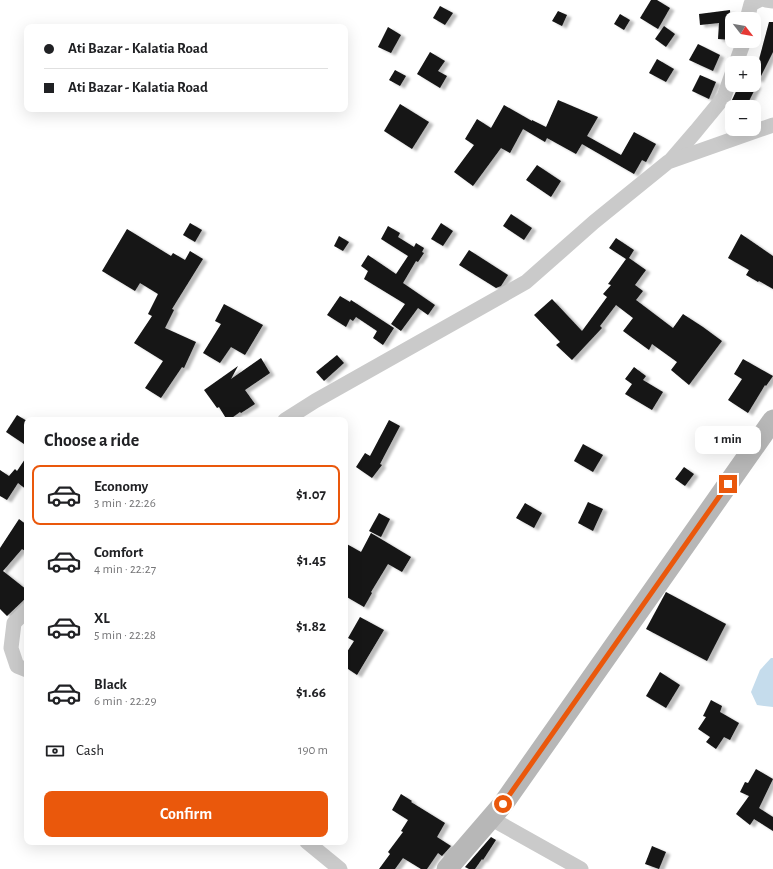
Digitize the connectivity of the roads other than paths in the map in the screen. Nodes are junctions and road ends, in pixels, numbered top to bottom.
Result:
1 (759, 0) edge
2 (766, 0) edge
3 (773, 1) edge
4 (748, 12) edge
5 (726, 92) edge
6 (773, 124) edge
7 (668, 162) junction
8 (290, 417) edge
9 (773, 420) edge
10 (24, 613) edge
11 (24, 669) edge
12 (490, 818) junction
13 (310, 845) edge
14 (340, 869) edge
15 (447, 869) edge
16 (580, 869) edge

1 - 4 street
2 - 3 street
5 - 7 street
6 - 7 street
7 - 8 street
9 - 12 main road
10 - 11 street
12 - 15 main road
12 - 16 street
13 - 14 street

